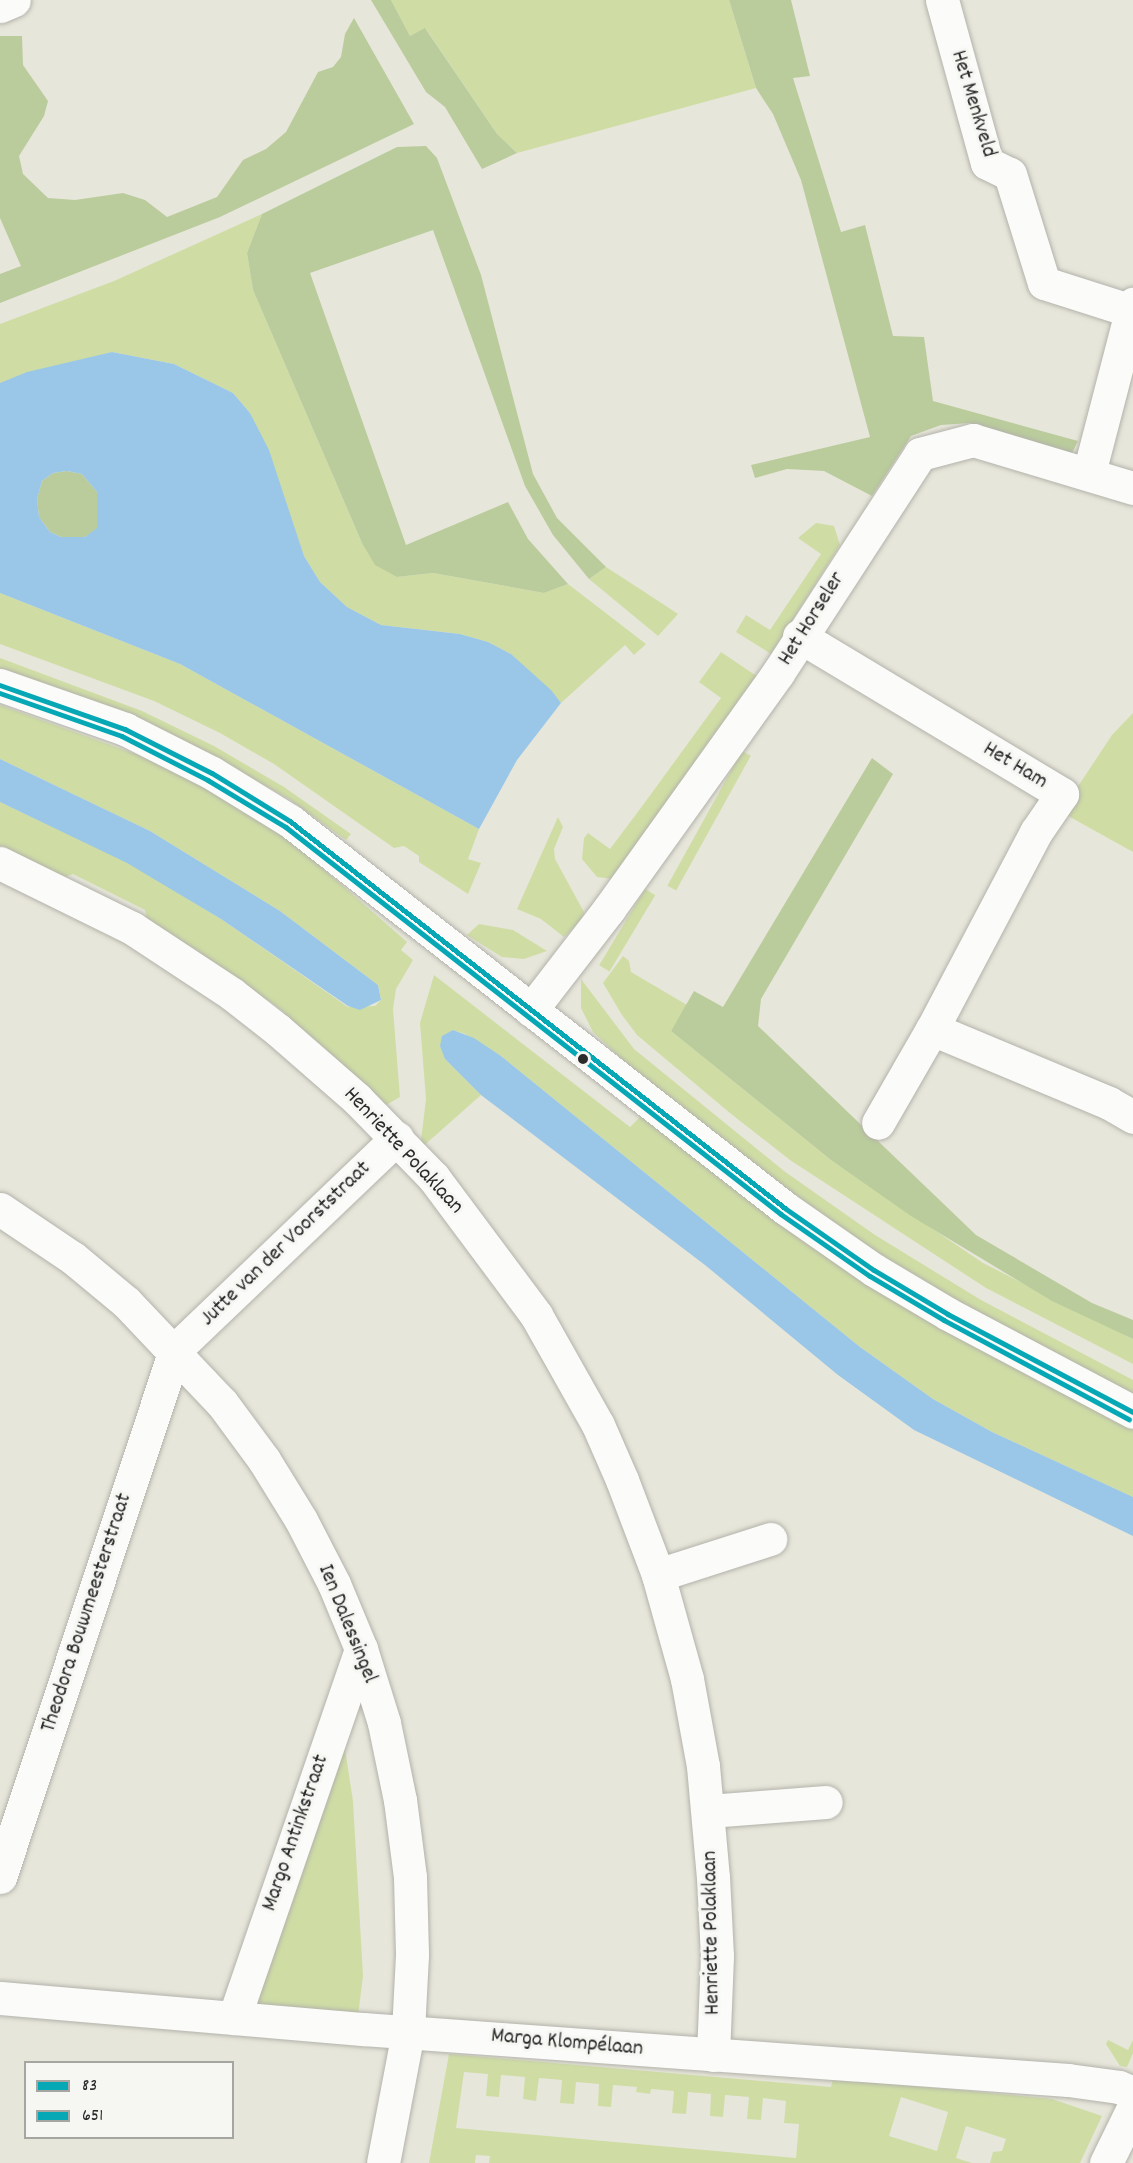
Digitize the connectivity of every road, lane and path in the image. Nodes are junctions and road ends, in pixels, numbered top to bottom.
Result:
1 (14, 0) edge
2 (942, 0) edge
3 (0, 6) edge
4 (1131, 307) edge
5 (1089, 473) junction
6 (1133, 488) edge
7 (800, 636) junction
8 (0, 685) edge
9 (0, 864) edge
10 (531, 1010) junction
11 (932, 1029) junction
12 (1133, 1117) edge
13 (878, 1123) dead end
14 (397, 1138) junction
15 (0, 1209) edge
16 (175, 1350) junction
17 (1133, 1412) edge
18 (770, 1539) dead end
19 (658, 1575) junction
20 (361, 1649) junction
21 (825, 1802) dead end
22 (709, 1811) junction
23 (0, 1877) edge
24 (0, 1998) edge
25 (234, 2018) junction
26 (408, 2032) junction
27 (713, 2055) junction
28 (1132, 2111) edge
29 (383, 2163) edge
30 (1106, 2163) edge

1 - 3 street
2 - 4 street, Het Menkveld
4 - 5 street
5 - 6 street, Het Horseler
5 - 7 street, Het Horseler
7 - 10 street, Het Horseler
7 - 11 street, Het Ham
8 - 10 street
9 - 14 street, Henriette Polaklaan
10 - 17 street
11 - 12 street
11 - 13 street, Het Ham
14 - 16 street, Jutte van der Voorststraat
14 - 19 street, Henriette Polaklaan
15 - 16 street, Ien Dalessingel
16 - 20 street, Ien Dalessingel
16 - 23 street, Theodora Bouwmeesterstraat
18 - 19 street
19 - 22 street, Henriette Polaklaan
20 - 25 street, Margo Antinkstraat
20 - 26 street, Ien Dalessingel
21 - 22 street
22 - 27 street, Henriette Polaklaan
24 - 25 street, Marga Klompélaan
25 - 26 street, Marga Klompélaan
26 - 27 street, Marga Klompélaan
26 - 29 street, Ien Dalessingel
27 - 28 street, Marga Klompélaan
28 - 30 street

